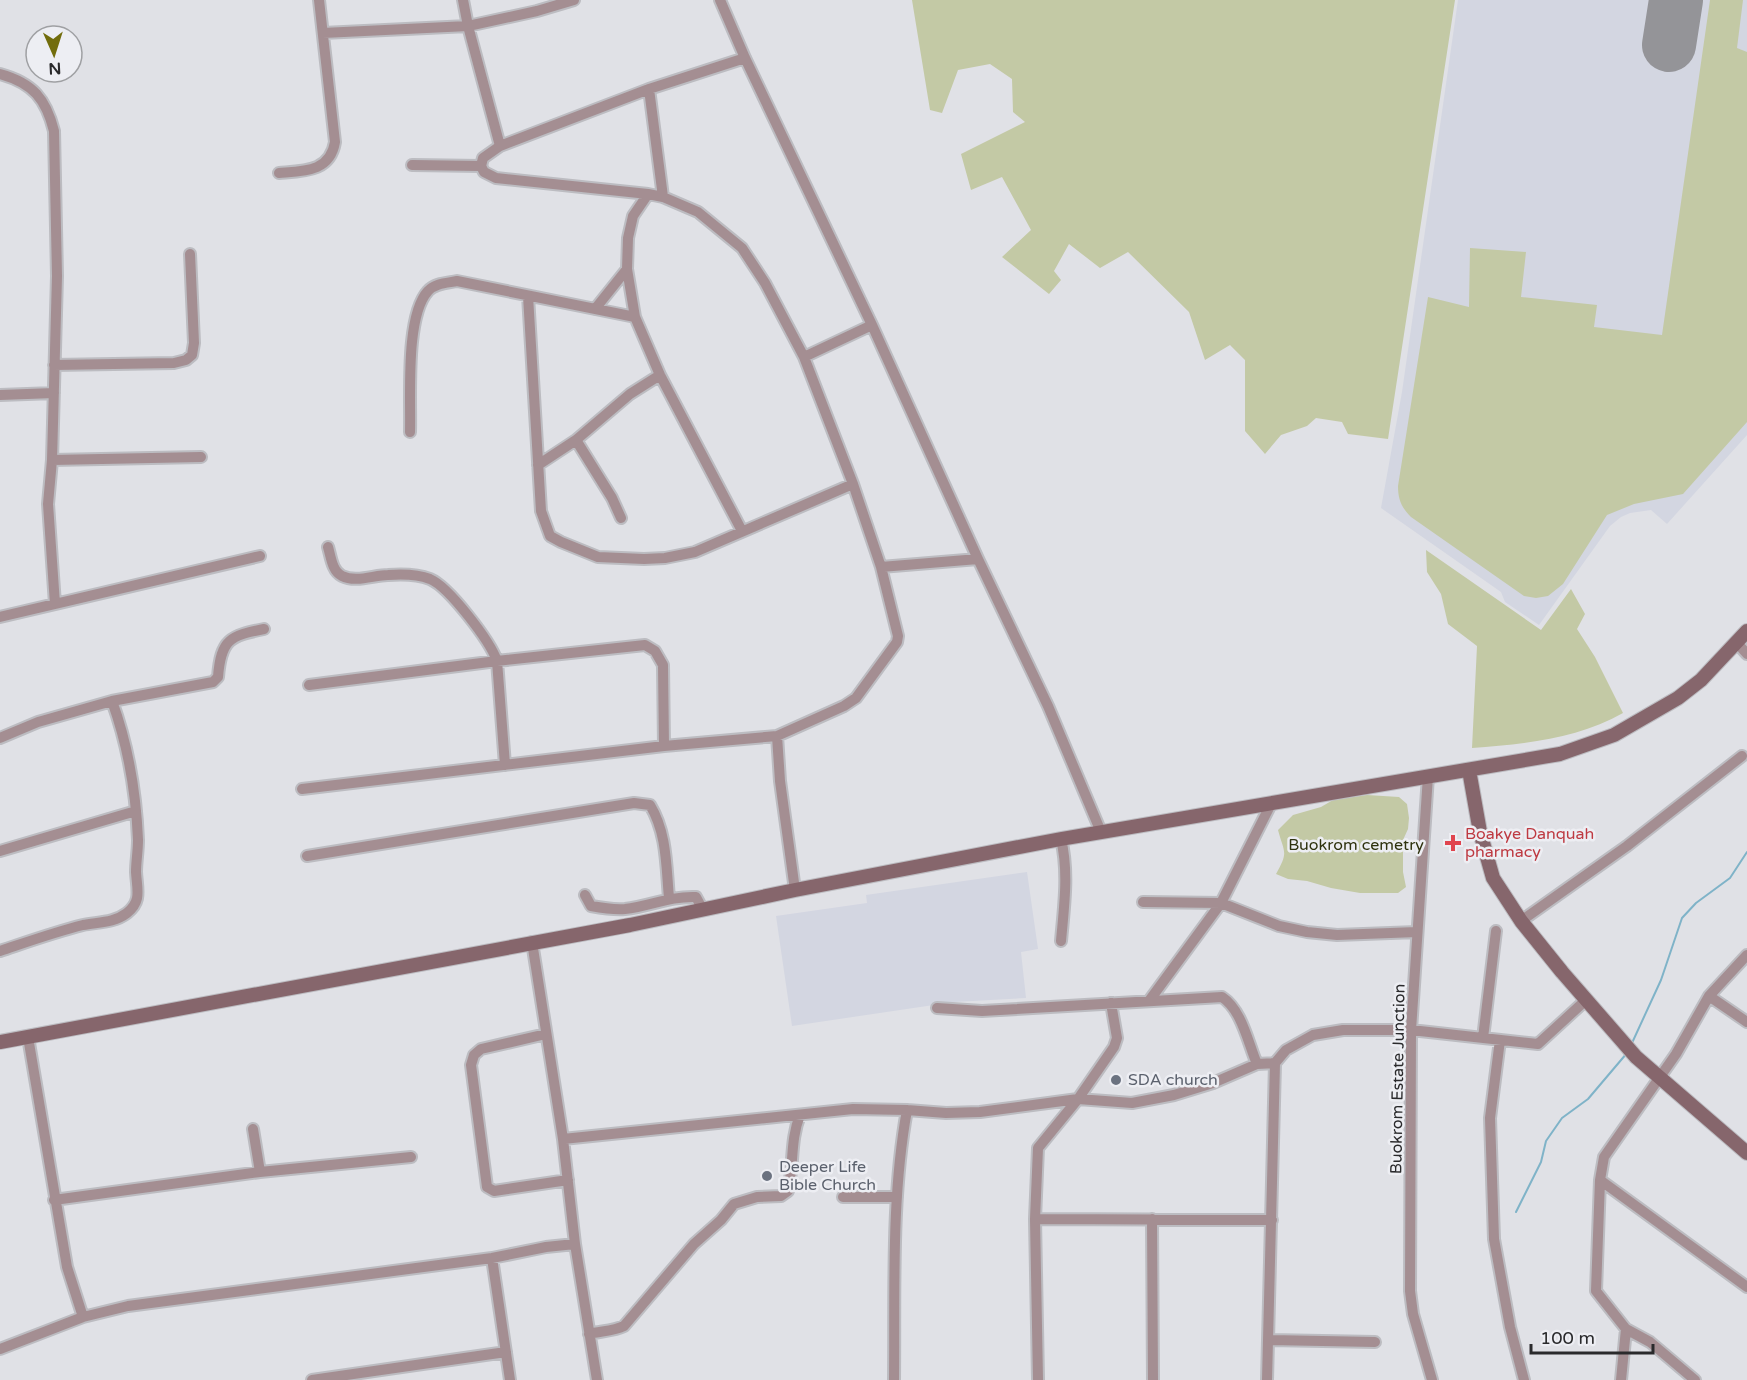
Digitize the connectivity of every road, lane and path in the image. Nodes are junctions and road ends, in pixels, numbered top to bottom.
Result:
1 (319, 0) edge
2 (463, 0) edge
3 (574, 0) edge
4 (720, 0) edge
5 (468, 26) junction
6 (323, 33) junction
7 (746, 58) junction
8 (0, 74) edge
9 (649, 89) junction
10 (500, 146) junction
11 (412, 165) dead end
12 (480, 166) junction
13 (279, 173) dead end
14 (648, 194) junction
15 (663, 197) junction
16 (190, 254) dead end
17 (627, 269) junction
18 (528, 296) junction
19 (595, 309) junction
20 (635, 317) junction
21 (872, 325) junction
22 (804, 357) junction
23 (54, 365) junction
24 (660, 375) junction
25 (54, 393) junction
26 (0, 394) edge
27 (410, 432) dead end
28 (576, 440) junction
29 (201, 457) dead end
30 (52, 460) junction
31 (538, 465) junction
32 (853, 484) junction
33 (621, 518) dead end
34 (742, 531) junction
35 (328, 547) dead end
36 (260, 556) dead end
37 (978, 559) junction
38 (882, 567) junction
39 (55, 604) junction
40 (0, 617) edge
41 (264, 629) dead end
42 (1747, 631) edge
43 (1737, 643) junction
44 (1747, 654) edge
45 (497, 661) junction
46 (309, 685) dead end
47 (112, 701) junction
48 (777, 736) junction
49 (0, 738) edge
50 (664, 746) junction
51 (1742, 756) dead end
52 (505, 765) junction
53 (1469, 770) junction
54 (1428, 776) junction
55 (302, 789) dead end
56 (1271, 804) junction
57 (136, 811) junction
58 (1101, 832) junction
59 (1061, 839) junction
60 (0, 851) edge
61 (307, 856) dead end
62 (795, 890) junction
63 (585, 895) dead end
64 (669, 898) junction
65 (1143, 902) dead end
66 (1221, 903) junction
67 (625, 909) junction
68 (703, 910) junction
69 (1521, 921) junction
70 (630, 926) junction
71 (1496, 931) dead end
72 (1417, 932) junction
73 (1061, 941) dead end
74 (532, 942) junction
75 (0, 951) edge
76 (1747, 955) edge
77 (1709, 996) junction
78 (1586, 1000) junction
79 (1149, 1001) junction
80 (1111, 1003) junction
81 (937, 1008) dead end
82 (1747, 1022) edge
83 (1411, 1030) junction
84 (546, 1034) junction
85 (28, 1037) junction
86 (1483, 1038) junction
87 (1500, 1040) junction
88 (0, 1042) edge
89 (1275, 1063) junction
90 (1257, 1064) junction
91 (1660, 1078) junction
92 (1078, 1099) junction
93 (908, 1110) junction
94 (800, 1115) junction
95 (253, 1129) dead end
96 (563, 1139) junction
97 (1747, 1153) edge
98 (411, 1157) dead end
99 (260, 1172) junction
100 (568, 1180) junction
101 (1600, 1180) junction
102 (843, 1197) dead end
103 (897, 1197) junction
104 (54, 1200) junction
105 (1035, 1219) junction
106 (1152, 1219) junction
107 (1272, 1220) junction
108 (575, 1244) junction
109 (492, 1258) junction
110 (1747, 1287) edge
111 (83, 1317) junction
112 (1626, 1329) junction
113 (589, 1334) junction
114 (1268, 1340) junction
115 (1375, 1342) dead end
116 (0, 1349) edge
117 (506, 1352) junction
118 (350, 1377) edge
119 (312, 1380) edge
120 (510, 1380) edge
121 (597, 1380) edge
122 (894, 1380) edge
123 (1038, 1380) edge
124 (1153, 1380) edge
125 (1267, 1380) edge
126 (1432, 1380) edge
127 (1524, 1380) edge
128 (1621, 1380) edge
129 (1695, 1380) edge

1 - 6 street
2 - 5 street
3 - 5 street
4 - 7 street
5 - 6 street
5 - 10 street
6 - 13 street
7 - 9 street
7 - 21 street
8 - 23 street
9 - 10 street
9 - 15 street
10 - 12 street
11 - 12 street
12 - 14 street
14 - 15 street
14 - 17 street
15 - 22 street
16 - 23 street
17 - 19 street
17 - 20 street
18 - 19 street
18 - 27 street
18 - 31 street
19 - 20 street
20 - 24 street
21 - 22 street
21 - 37 street
22 - 32 street
23 - 25 street
24 - 28 street
24 - 34 street
25 - 26 street
25 - 30 street
28 - 31 street
28 - 33 street
29 - 30 street
30 - 39 street
31 - 34 street
32 - 34 street
32 - 38 street
35 - 45 street
36 - 39 street
37 - 38 street
37 - 58 street
38 - 48 street
39 - 40 street
41 - 47 street
42 - 43 street
43 - 44 street
43 - 53 street
45 - 46 street
45 - 50 street
45 - 52 street
47 - 49 street
47 - 57 street
48 - 50 street
48 - 62 street
50 - 52 street
51 - 69 street
52 - 55 street
53 - 54 street
53 - 69 street
54 - 56 street
54 - 72 street, Buokrom Estate Junction
56 - 58 street
56 - 66 street
57 - 60 street
57 - 75 street
58 - 59 street
59 - 62 street
59 - 73 street
61 - 64 street
62 - 68 street
63 - 67 street
64 - 67 street
64 - 68 street
65 - 66 street
66 - 72 street
66 - 79 street
67 - 70 street
68 - 70 street
69 - 78 street
70 - 74 street
71 - 86 street
72 - 83 street, Buokrom Estate Junction
74 - 84 street
74 - 85 street
76 - 77 street
77 - 82 street
77 - 91 street
78 - 87 street
78 - 91 street
79 - 80 street
79 - 90 street
80 - 81 street
80 - 92 street
83 - 86 street
83 - 89 street
83 - 126 street, Buokrom Estate Junction
84 - 96 street
84 - 100 street
85 - 88 street
85 - 104 street
86 - 87 street
87 - 127 street
89 - 90 street
89 - 107 street
90 - 92 street
91 - 97 street
91 - 101 street
92 - 93 street
92 - 105 street
93 - 94 street
93 - 103 street
94 - 96 street
94 - 113 street
95 - 99 street
96 - 100 street
98 - 99 street
99 - 104 street
100 - 108 street
101 - 110 street
101 - 112 street
102 - 103 street
103 - 122 street
104 - 111 street
105 - 106 street
105 - 123 street
106 - 107 street
106 - 124 street
107 - 114 street
108 - 109 street
108 - 113 street
109 - 111 street
109 - 117 street
111 - 116 street
112 - 128 street
112 - 129 street
113 - 121 street
114 - 115 street
114 - 125 street
117 - 118 street
117 - 120 street
118 - 119 street

